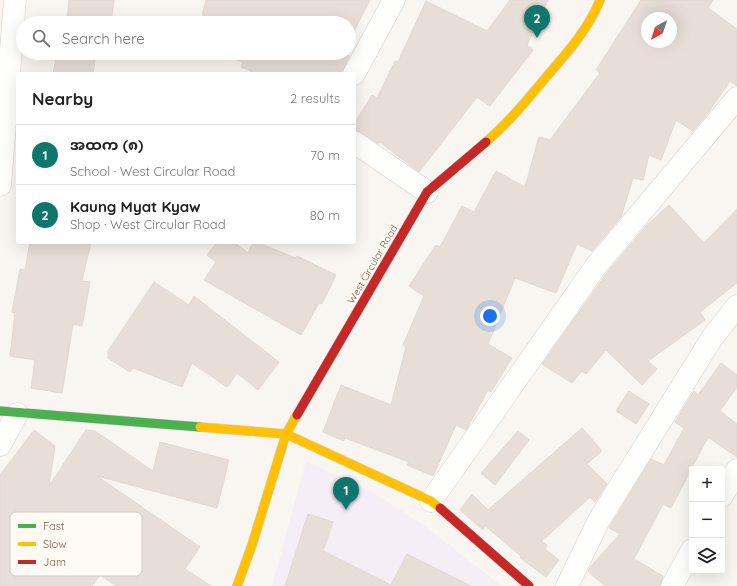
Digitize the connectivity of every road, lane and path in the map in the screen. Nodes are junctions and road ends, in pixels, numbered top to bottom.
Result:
1 (15, 0) edge
2 (394, 0) edge
3 (600, 0) edge
4 (355, 72) edge
5 (737, 98) edge
6 (356, 143) edge
7 (0, 185) edge
8 (427, 192) junction
9 (737, 306) edge
10 (8, 412) edge
11 (286, 434) junction
12 (0, 445) edge
13 (737, 470) edge
14 (725, 491) edge
15 (431, 501) junction
16 (689, 555) edge
17 (237, 586) edge
18 (529, 586) edge
19 (567, 586) edge
20 (672, 586) edge

1 - 7 street
2 - 4 street
3 - 8 street, West Circular Road
5 - 15 street
6 - 8 street
8 - 11 street, West Circular Road
9 - 19 street
10 - 11 street
10 - 12 street
11 - 15 street
11 - 17 street, West Circular Road
13 - 14 street
15 - 18 street
16 - 20 street

